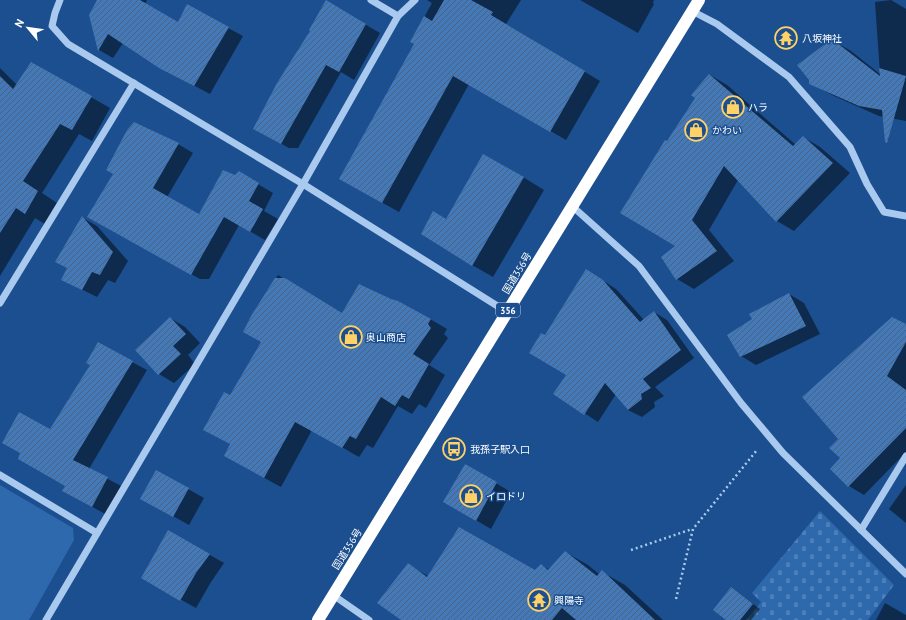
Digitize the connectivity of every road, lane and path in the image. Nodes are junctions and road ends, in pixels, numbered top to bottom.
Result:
1 (60, 0) edge
2 (370, 0) edge
3 (415, 0) edge
4 (699, 0) edge
5 (692, 11) junction
6 (398, 16) junction
7 (134, 83) junction
8 (303, 184) junction
9 (572, 206) junction
10 (906, 216) edge
11 (0, 303) edge
12 (507, 312) junction
13 (768, 436) junction
14 (906, 456) edge
15 (0, 475) edge
16 (693, 529) junction
17 (861, 530) junction
18 (97, 533) junction
19 (631, 550) dead end
20 (906, 574) edge
21 (333, 595) junction
22 (676, 599) dead end
23 (46, 620) edge
24 (318, 620) edge
25 (369, 620) edge

1 - 7 street
2 - 6 street
3 - 6 street
4 - 5 highway, 国道356号 / 356
5 - 9 highway, 国道356号 / 356
5 - 10 street
6 - 8 street
7 - 8 street
7 - 11 street
8 - 12 street
8 - 18 street
9 - 12 highway, 国道356号 / 356
9 - 13 street
12 - 21 highway, 国道356号 / 356
13 - 16 path
13 - 17 street
14 - 17 street
15 - 18 street
16 - 19 path
16 - 22 path
17 - 20 street
18 - 23 street
21 - 24 highway, 国道356号 / 356
21 - 25 street

